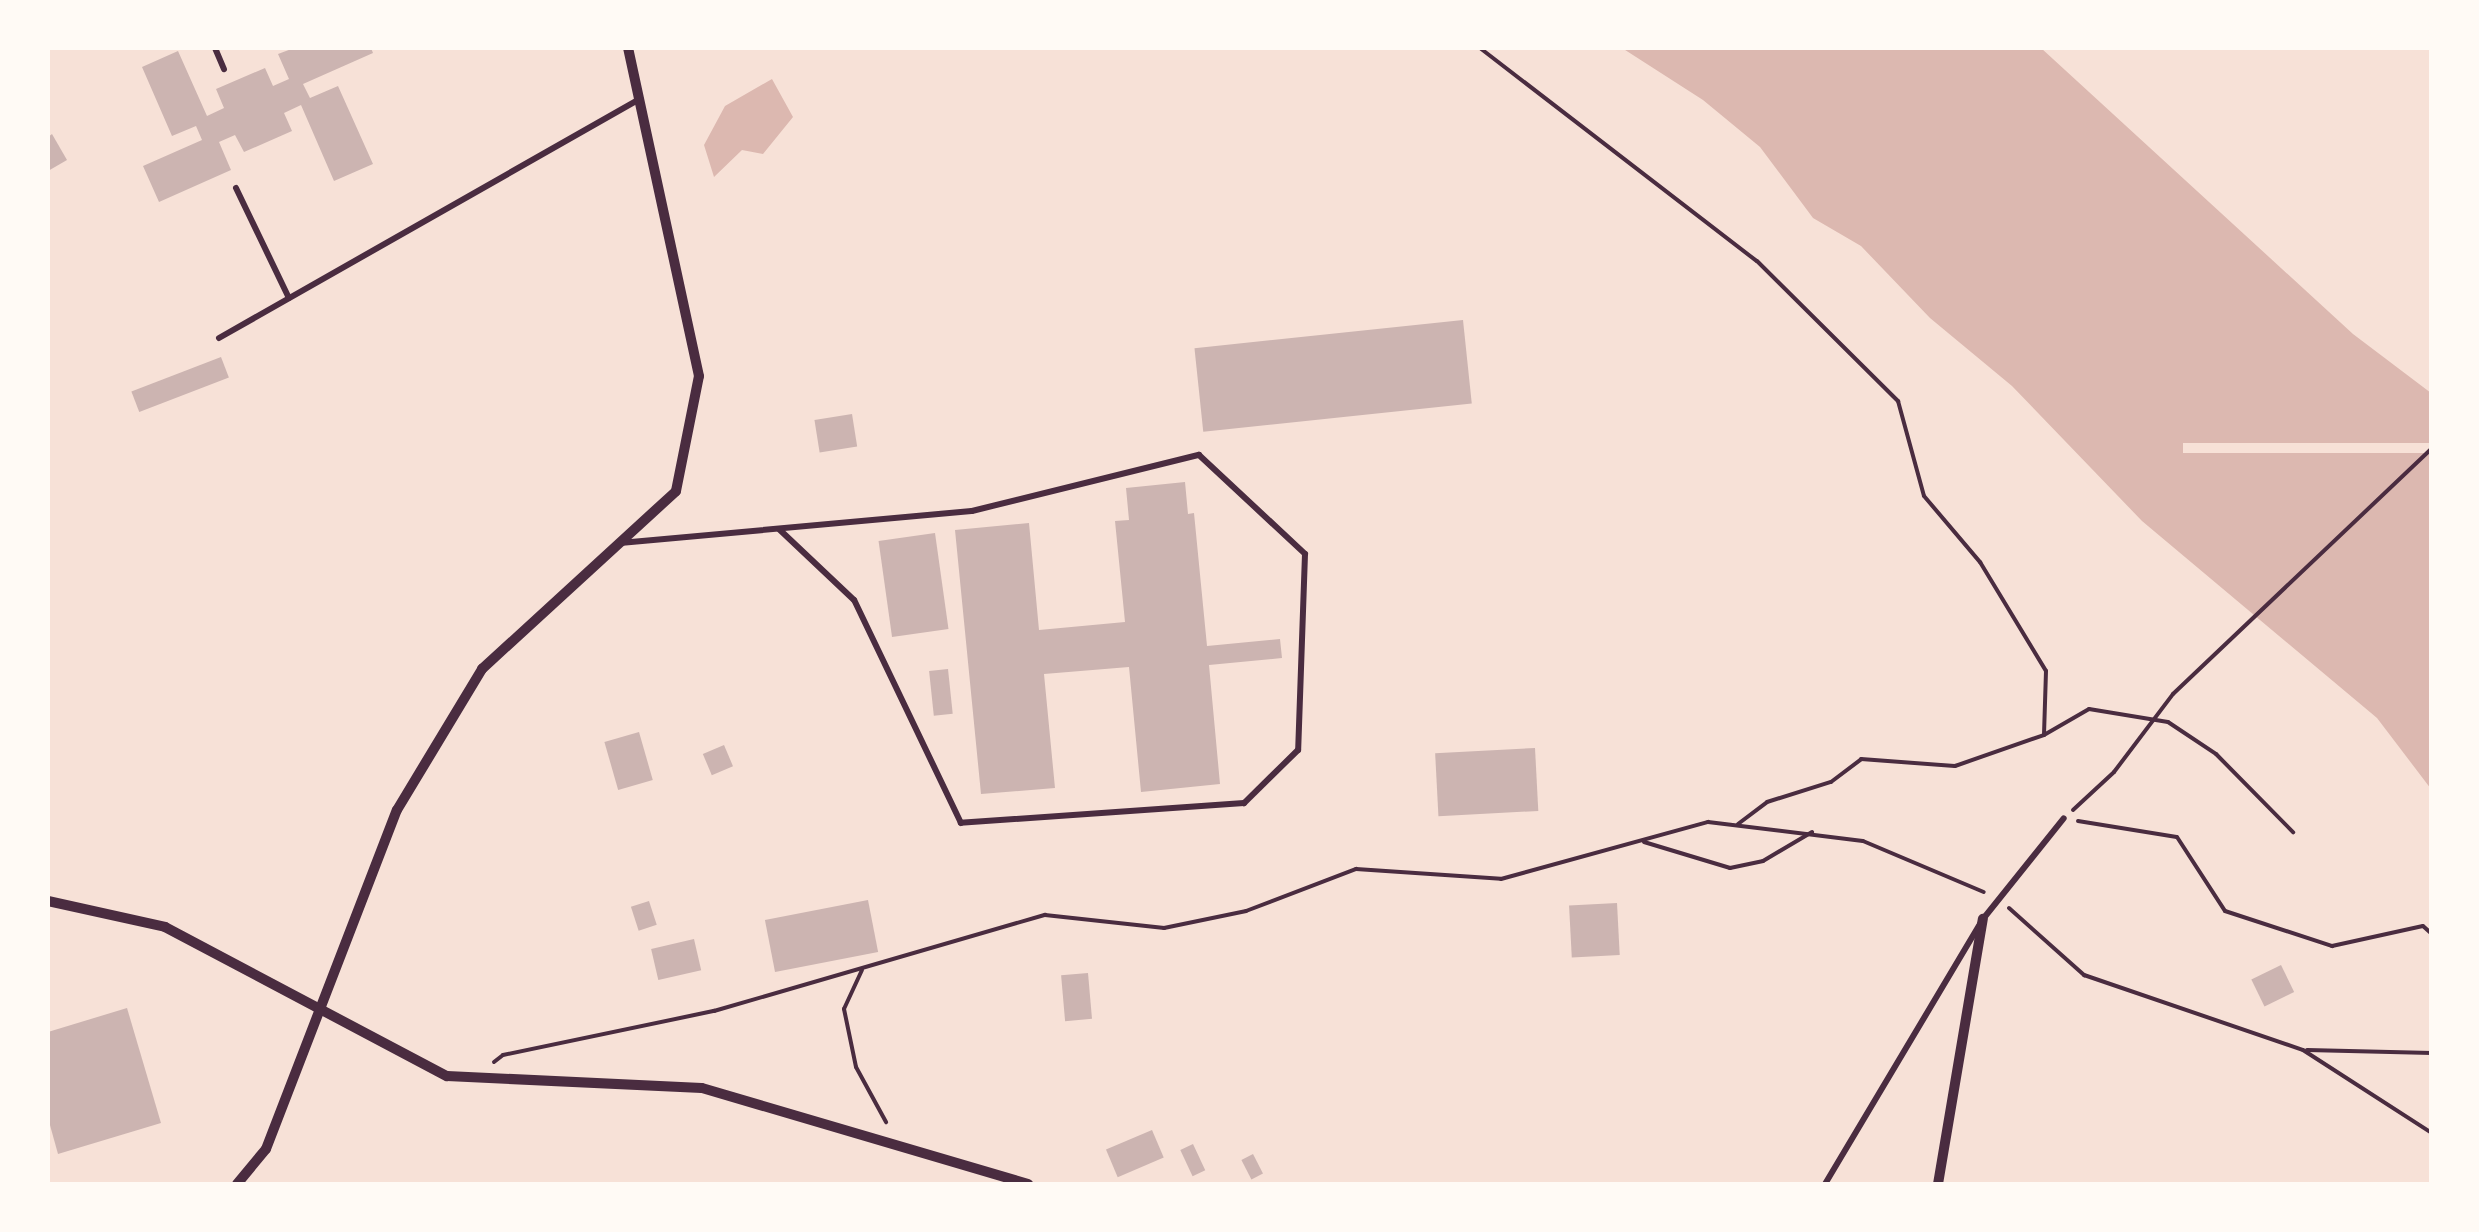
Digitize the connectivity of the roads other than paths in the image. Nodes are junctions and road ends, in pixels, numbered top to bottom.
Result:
1 (215, 48) edge
2 (628, 48) edge
3 (224, 69) dead end
4 (640, 99) junction
5 (236, 188) dead end
6 (289, 298) junction
7 (218, 338) dead end
8 (780, 529) junction
9 (618, 544) junction
10 (2064, 818) road end
11 (48, 901) edge
12 (1982, 919) junction
13 (318, 1013) junction
14 (237, 1184) edge
15 (1028, 1184) edge
16 (1824, 1184) edge
17 (1938, 1184) edge

1 - 3 lane
2 - 4 street
4 - 6 lane
4 - 9 street
5 - 6 lane
6 - 7 lane
8 - 8 lane
8 - 9 lane
9 - 13 street
10 - 12 lane
11 - 13 street
12 - 16 lane
12 - 17 street
13 - 14 street
13 - 15 street

